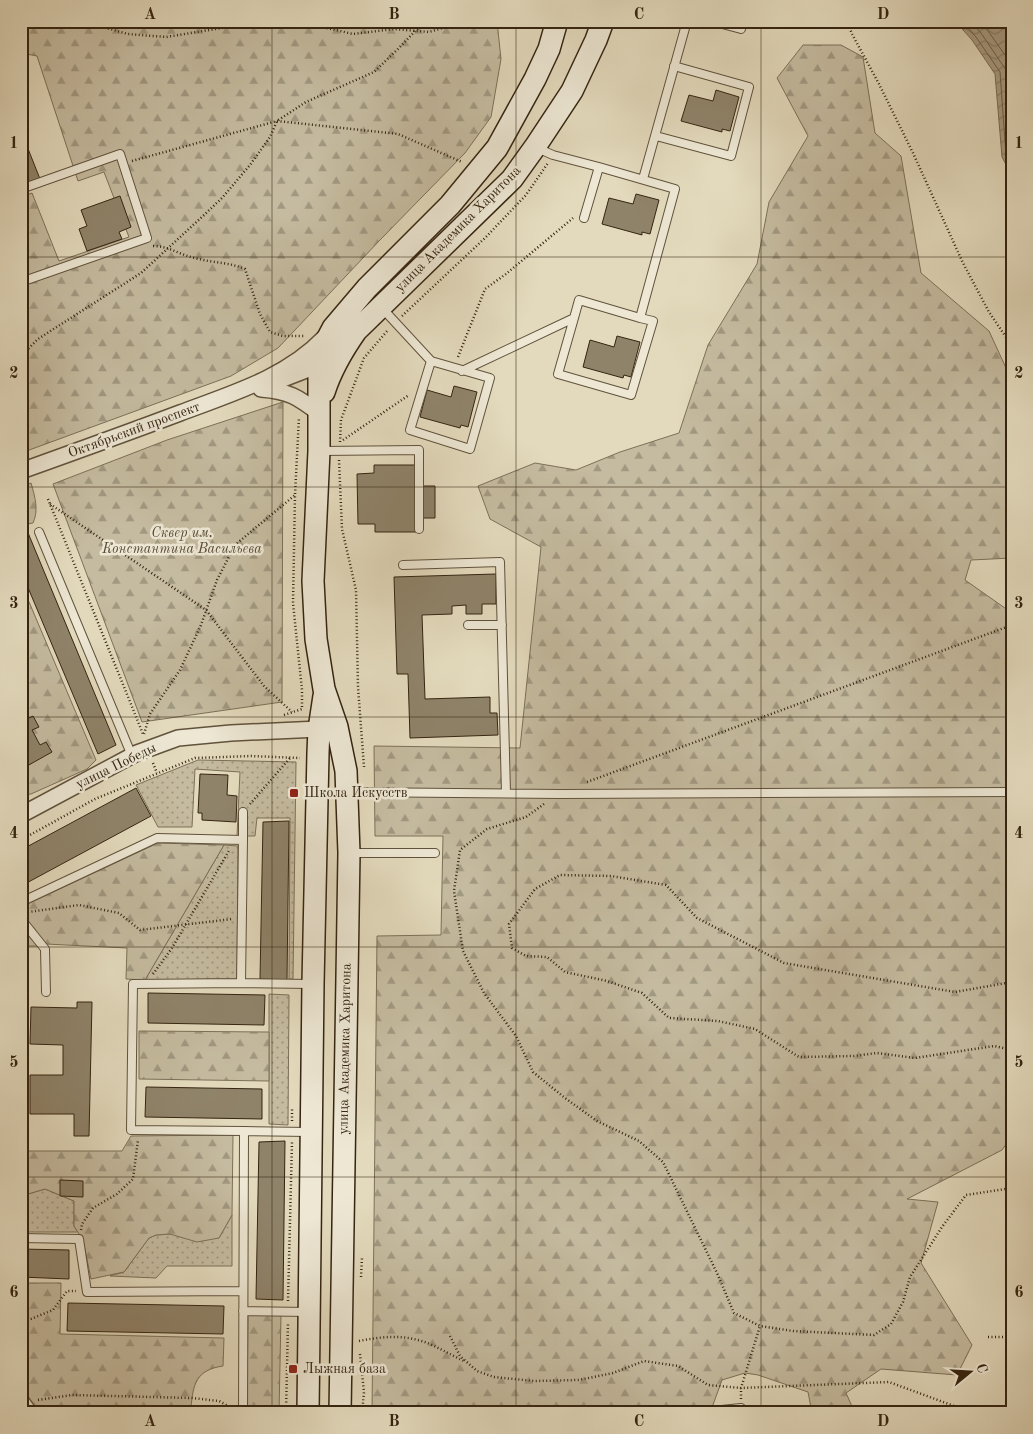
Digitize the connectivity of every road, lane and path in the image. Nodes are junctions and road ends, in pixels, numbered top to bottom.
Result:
1 (81, 21) edge
2 (265, 21) edge
3 (296, 21) edge
4 (422, 21) edge
5 (467, 21) edge
6 (526, 21) edge
7 (544, 21) edge
8 (557, 21) edge
9 (603, 21) edge
10 (687, 21) edge
11 (711, 21) edge
12 (743, 21) edge
13 (847, 21) edge
14 (415, 31) junction
15 (674, 66) junction
16 (277, 121) junction
17 (656, 136) junction
18 (544, 151) junction
19 (123, 164) junction
20 (470, 165) dead end
21 (599, 167) junction
22 (643, 179) junction
23 (21, 189) edge
24 (587, 207) junction
25 (584, 218) dead end
26 (131, 244) junction
27 (21, 282) edge
28 (381, 306) junction
29 (574, 318) junction
30 (640, 318) junction
31 (395, 322) junction
32 (333, 328) junction
33 (309, 336) dead end
34 (1012, 346) edge
35 (343, 349) junction
36 (21, 356) edge
37 (431, 362) junction
38 (318, 365) junction
39 (454, 368) junction
40 (462, 370) junction
41 (424, 384) junction
42 (247, 387) junction
43 (320, 409) junction
44 (330, 451) junction
45 (21, 471) edge
46 (295, 495) dead end
47 (48, 498) dead end
48 (50, 504) junction
49 (418, 529) dead end
50 (39, 532) dead end
51 (403, 565) dead end
52 (206, 610) junction
53 (502, 625) junction
54 (1012, 625) edge
55 (468, 626) dead end
56 (292, 712) dead end
57 (328, 728) junction
58 (132, 756) junction
59 (290, 758) junction
60 (300, 758) dead end
61 (355, 791) junction
62 (1012, 792) edge
63 (506, 793) junction
64 (560, 794) junction
65 (244, 812) joint
66 (21, 815) edge
67 (21, 840) edge
68 (239, 840) junction
69 (349, 853) junction
70 (435, 853) dead end
71 (21, 902) edge
72 (21, 913) edge
73 (242, 918) junction
74 (21, 919) edge
75 (186, 924) junction
76 (1012, 982) edge
77 (241, 983) junction
78 (147, 984) junction
79 (313, 984) junction
80 (46, 992) dead end
81 (1012, 1050) edge
82 (139, 1130) junction
83 (244, 1131) junction
84 (311, 1132) junction
85 (1012, 1188) edge
86 (21, 1238) edge
87 (79, 1239) junction
88 (362, 1249) dead end
89 (361, 1278) dead end
90 (243, 1290) junction
91 (87, 1292) junction
92 (243, 1311) junction
93 (309, 1312) junction
94 (21, 1323) edge
95 (760, 1326) junction
96 (450, 1336) dead end
97 (988, 1337) dead end
98 (1012, 1337) edge
99 (466, 1362) junction
100 (741, 1388) junction
101 (21, 1395) edge
102 (24, 1404) edge
103 (234, 1409) dead end
104 (741, 1410) edge
105 (34, 1413) edge
106 (243, 1413) edge
107 (308, 1413) edge
108 (340, 1413) edge
109 (362, 1413) edge
110 (692, 1413) edge
111 (973, 1413) edge

1 - 2 path
3 - 14 path
4 - 14 path
5 - 14 path
6 - 7 path
8 - 32 main road, улица Академика Харитона
9 - 18 main road, улица Академика Харитона
10 - 15 lane
11 - 12 lane
13 - 34 path
14 - 16 path
15 - 17 lane
15 - 17 lane
16 - 19 path
16 - 20 path
16 - 36 path
17 - 22 lane
18 - 21 lane
18 - 28 main road, улица Академика Харитона
18 - 31 path
19 - 23 lane
19 - 26 lane
21 - 22 lane
21 - 24 lane
22 - 30 lane
24 - 25 lane
24 - 39 path
26 - 27 lane
26 - 33 path
28 - 31 lane
28 - 35 main road, улица Академика Харитона
29 - 30 lane
29 - 30 lane
29 - 40 lane
31 - 37 lane
31 - 41 path
32 - 38 main road, улица Академика Харитона
32 - 42 street, Октябрьский проспект
35 - 38 street, Октябрьский проспект
35 - 43 main road, улица Академика Харитона
37 - 39 lane
37 - 41 lane
38 - 42 street, Октябрьский проспект
38 - 43 main road, улица Академика Харитона
39 - 40 lane
40 - 41 lane
42 - 43 street, Октябрьский проспект
42 - 45 street, Октябрьский проспект
43 - 44 main road, улица Академика Харитона
44 - 49 lane
44 - 57 main road, улица Академика Харитона
44 - 61 path
46 - 52 path
47 - 48 path
48 - 52 path
48 - 52 path
50 - 58 lane
51 - 53 lane
52 - 56 path
53 - 55 lane
53 - 63 lane
54 - 64 path
57 - 58 street, улица Победы
57 - 61 main road, улица Академика Харитона
57 - 79 main road, улица Академика Харитона
58 - 66 street, улица Победы
59 - 60 path
59 - 65 path
59 - 67 path
61 - 63 lane
61 - 69 main road, улица Академика Харитона
62 - 64 lane
63 - 64 lane
64 - 95 path
65 - 68 lane
68 - 71 lane
68 - 73 lane
68 - 75 path
69 - 70 lane
69 - 108 main road, улица Академика Харитона
72 - 75 path
73 - 75 path
73 - 77 lane
74 - 80 lane
75 - 78 path
76 - 81 path
77 - 78 lane
77 - 79 lane
78 - 82 lane
79 - 84 main road, улица Академика Харитона
82 - 83 lane
82 - 87 path
83 - 84 lane
83 - 90 lane
84 - 93 main road, улица Академика Харитона
85 - 95 path
86 - 87 lane
87 - 91 lane
88 - 89 path
90 - 91 lane
90 - 92 lane
91 - 94 path
92 - 93 lane
92 - 106 lane
93 - 107 main road, улица Академика Харитона
95 - 100 path
96 - 99 path
97 - 98 path
99 - 100 path
99 - 109 path
100 - 104 path
100 - 111 path
101 - 102 lane
102 - 103 path
102 - 105 lane
104 - 110 lane

